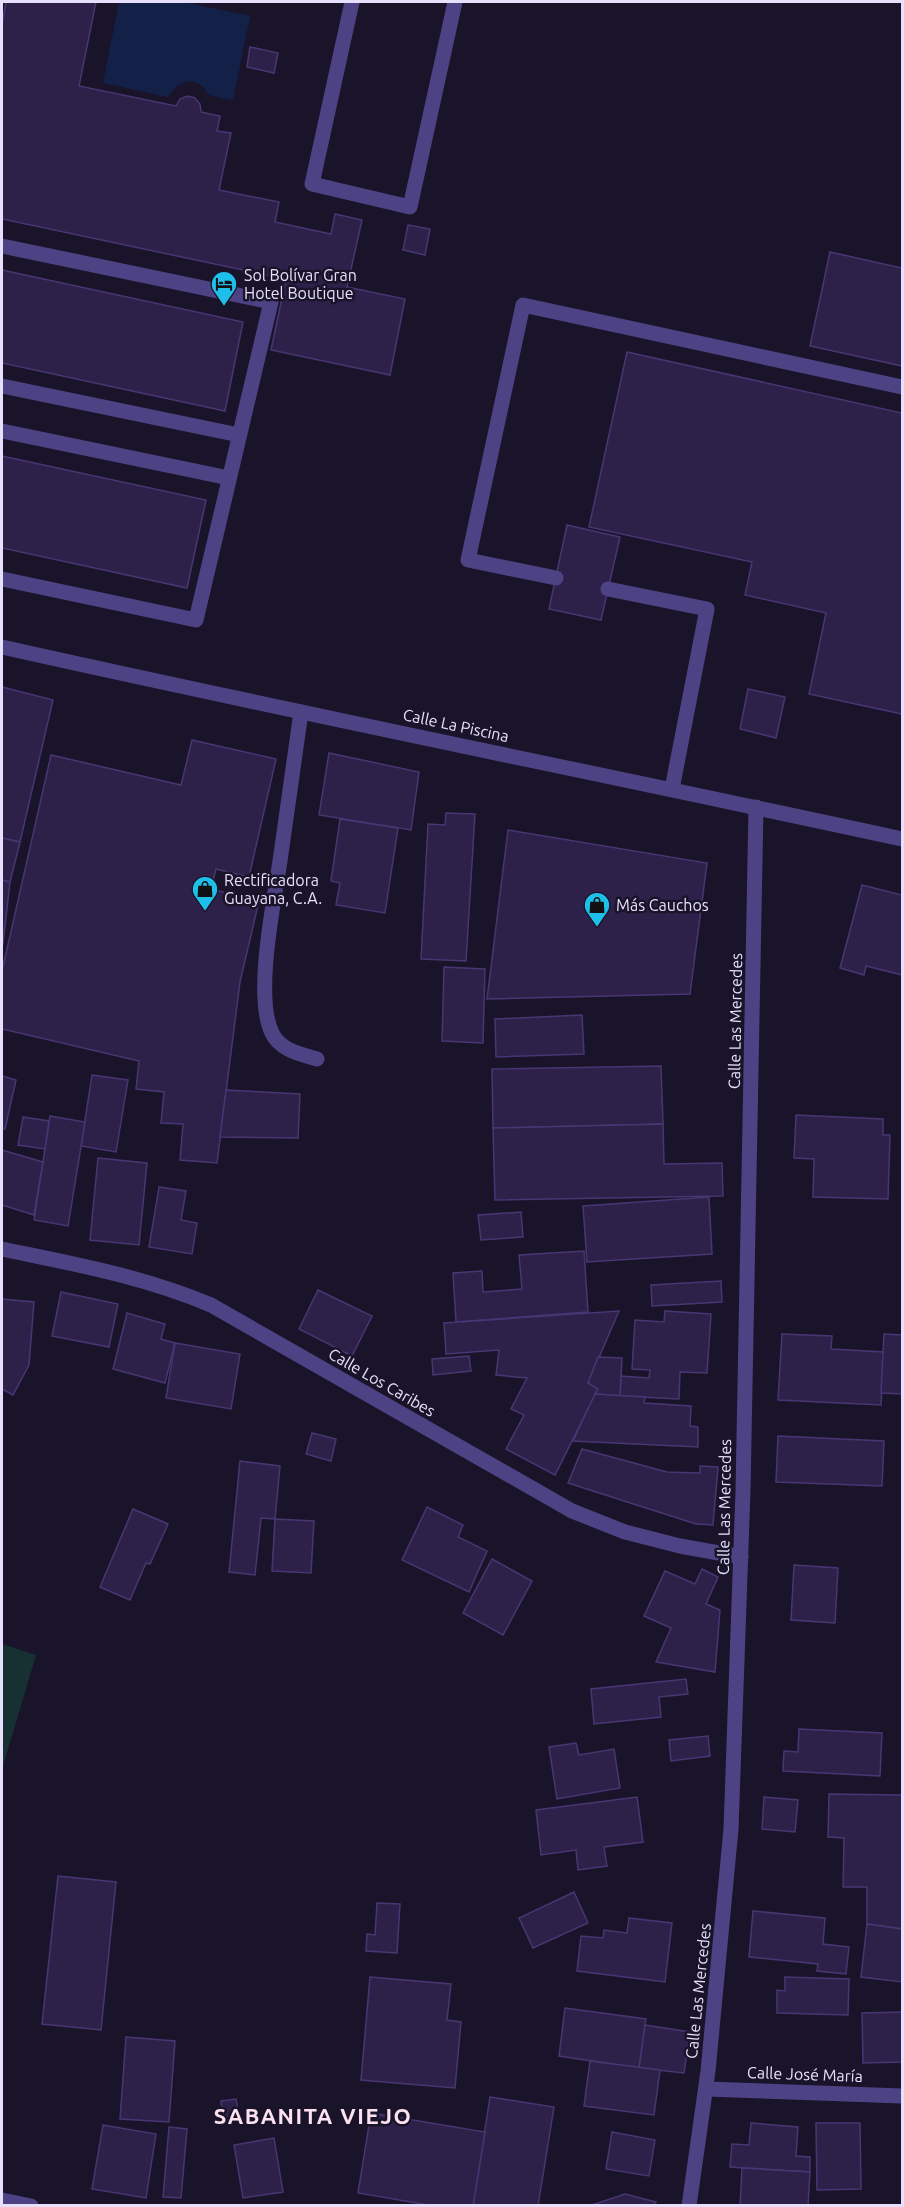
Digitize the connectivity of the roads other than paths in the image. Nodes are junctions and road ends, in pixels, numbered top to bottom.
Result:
1 (352, 2) edge
2 (455, 2) edge
3 (2, 246) edge
4 (2, 386) edge
5 (903, 387) edge
6 (2, 431) edge
7 (239, 435) junction
8 (229, 478) junction
9 (556, 578) dead end
10 (2, 579) edge
11 (608, 588) dead end
12 (2, 647) edge
13 (302, 712) junction
14 (672, 789) junction
15 (756, 807) junction
16 (903, 839) edge
17 (317, 1059) dead end
18 (2, 1249) edge
19 (741, 1557) junction
20 (706, 2089) junction
21 (903, 2096) edge
22 (2, 2200) edge
23 (31, 2205) edge
24 (689, 2205) edge

1 - 2 street
3 - 7 street
4 - 7 street
5 - 9 street
6 - 8 street
7 - 8 street
8 - 10 street
11 - 14 street
12 - 13 street, Calle La Piscina
13 - 14 street, Calle La Piscina
13 - 17 street
14 - 15 street, Calle La Piscina
15 - 16 street, Calle La Piscina
15 - 19 street, Calle Las Mercedes
18 - 19 street, Calle Los Caribes
19 - 20 street, Calle Las Mercedes
20 - 21 street, Calle José María
20 - 24 street, Calle Las Mercedes
22 - 23 street

